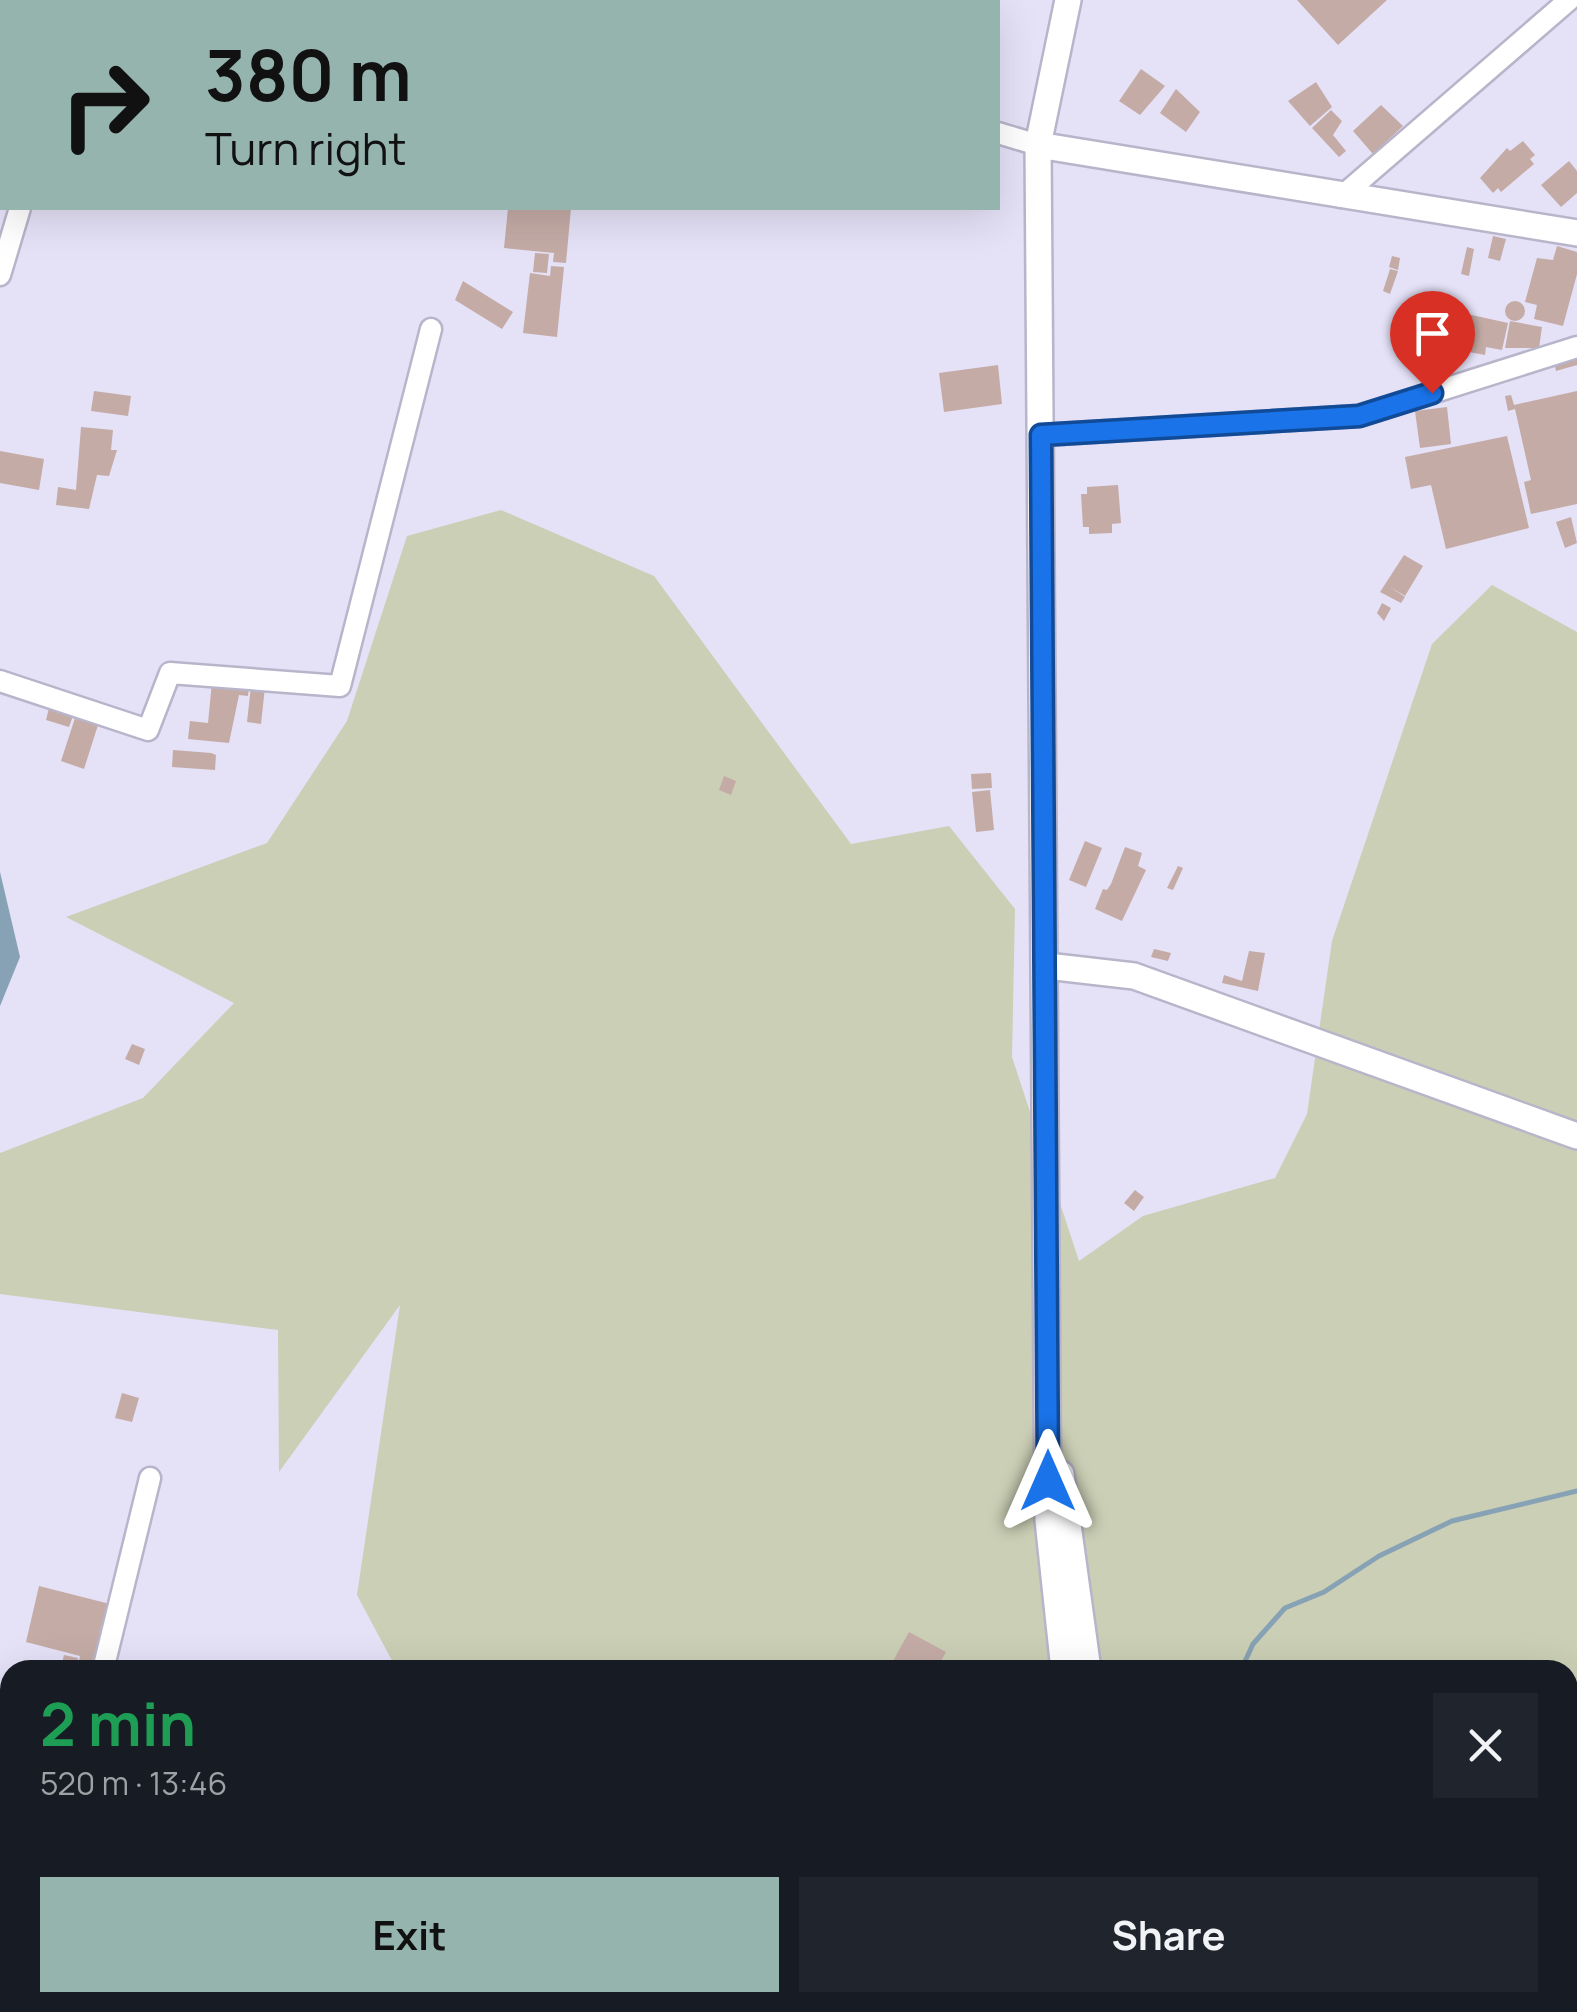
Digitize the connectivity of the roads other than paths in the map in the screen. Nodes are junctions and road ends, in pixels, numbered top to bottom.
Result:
1 (1068, 0) edge
2 (1569, 0) edge
3 (1000, 135) edge
4 (1038, 145) junction
5 (1341, 196) junction
6 (19, 210) edge
7 (1577, 233) edge
8 (0, 276) edge
9 (431, 329) dead end
10 (1577, 346) edge
11 (1041, 435) junction
12 (0, 681) edge
13 (1047, 966) junction
14 (1577, 1136) edge
15 (1047, 1365) junction
16 (150, 1478) dead end
17 (104, 1660) edge
18 (1063, 1660) edge
19 (1087, 1660) edge

1 - 4 street
2 - 5 street
3 - 4 street
4 - 5 street
4 - 11 street
5 - 7 street
6 - 8 street
9 - 12 street
10 - 11 street
11 - 13 street
13 - 14 street
13 - 15 street
15 - 18 street
15 - 19 street
16 - 17 street

